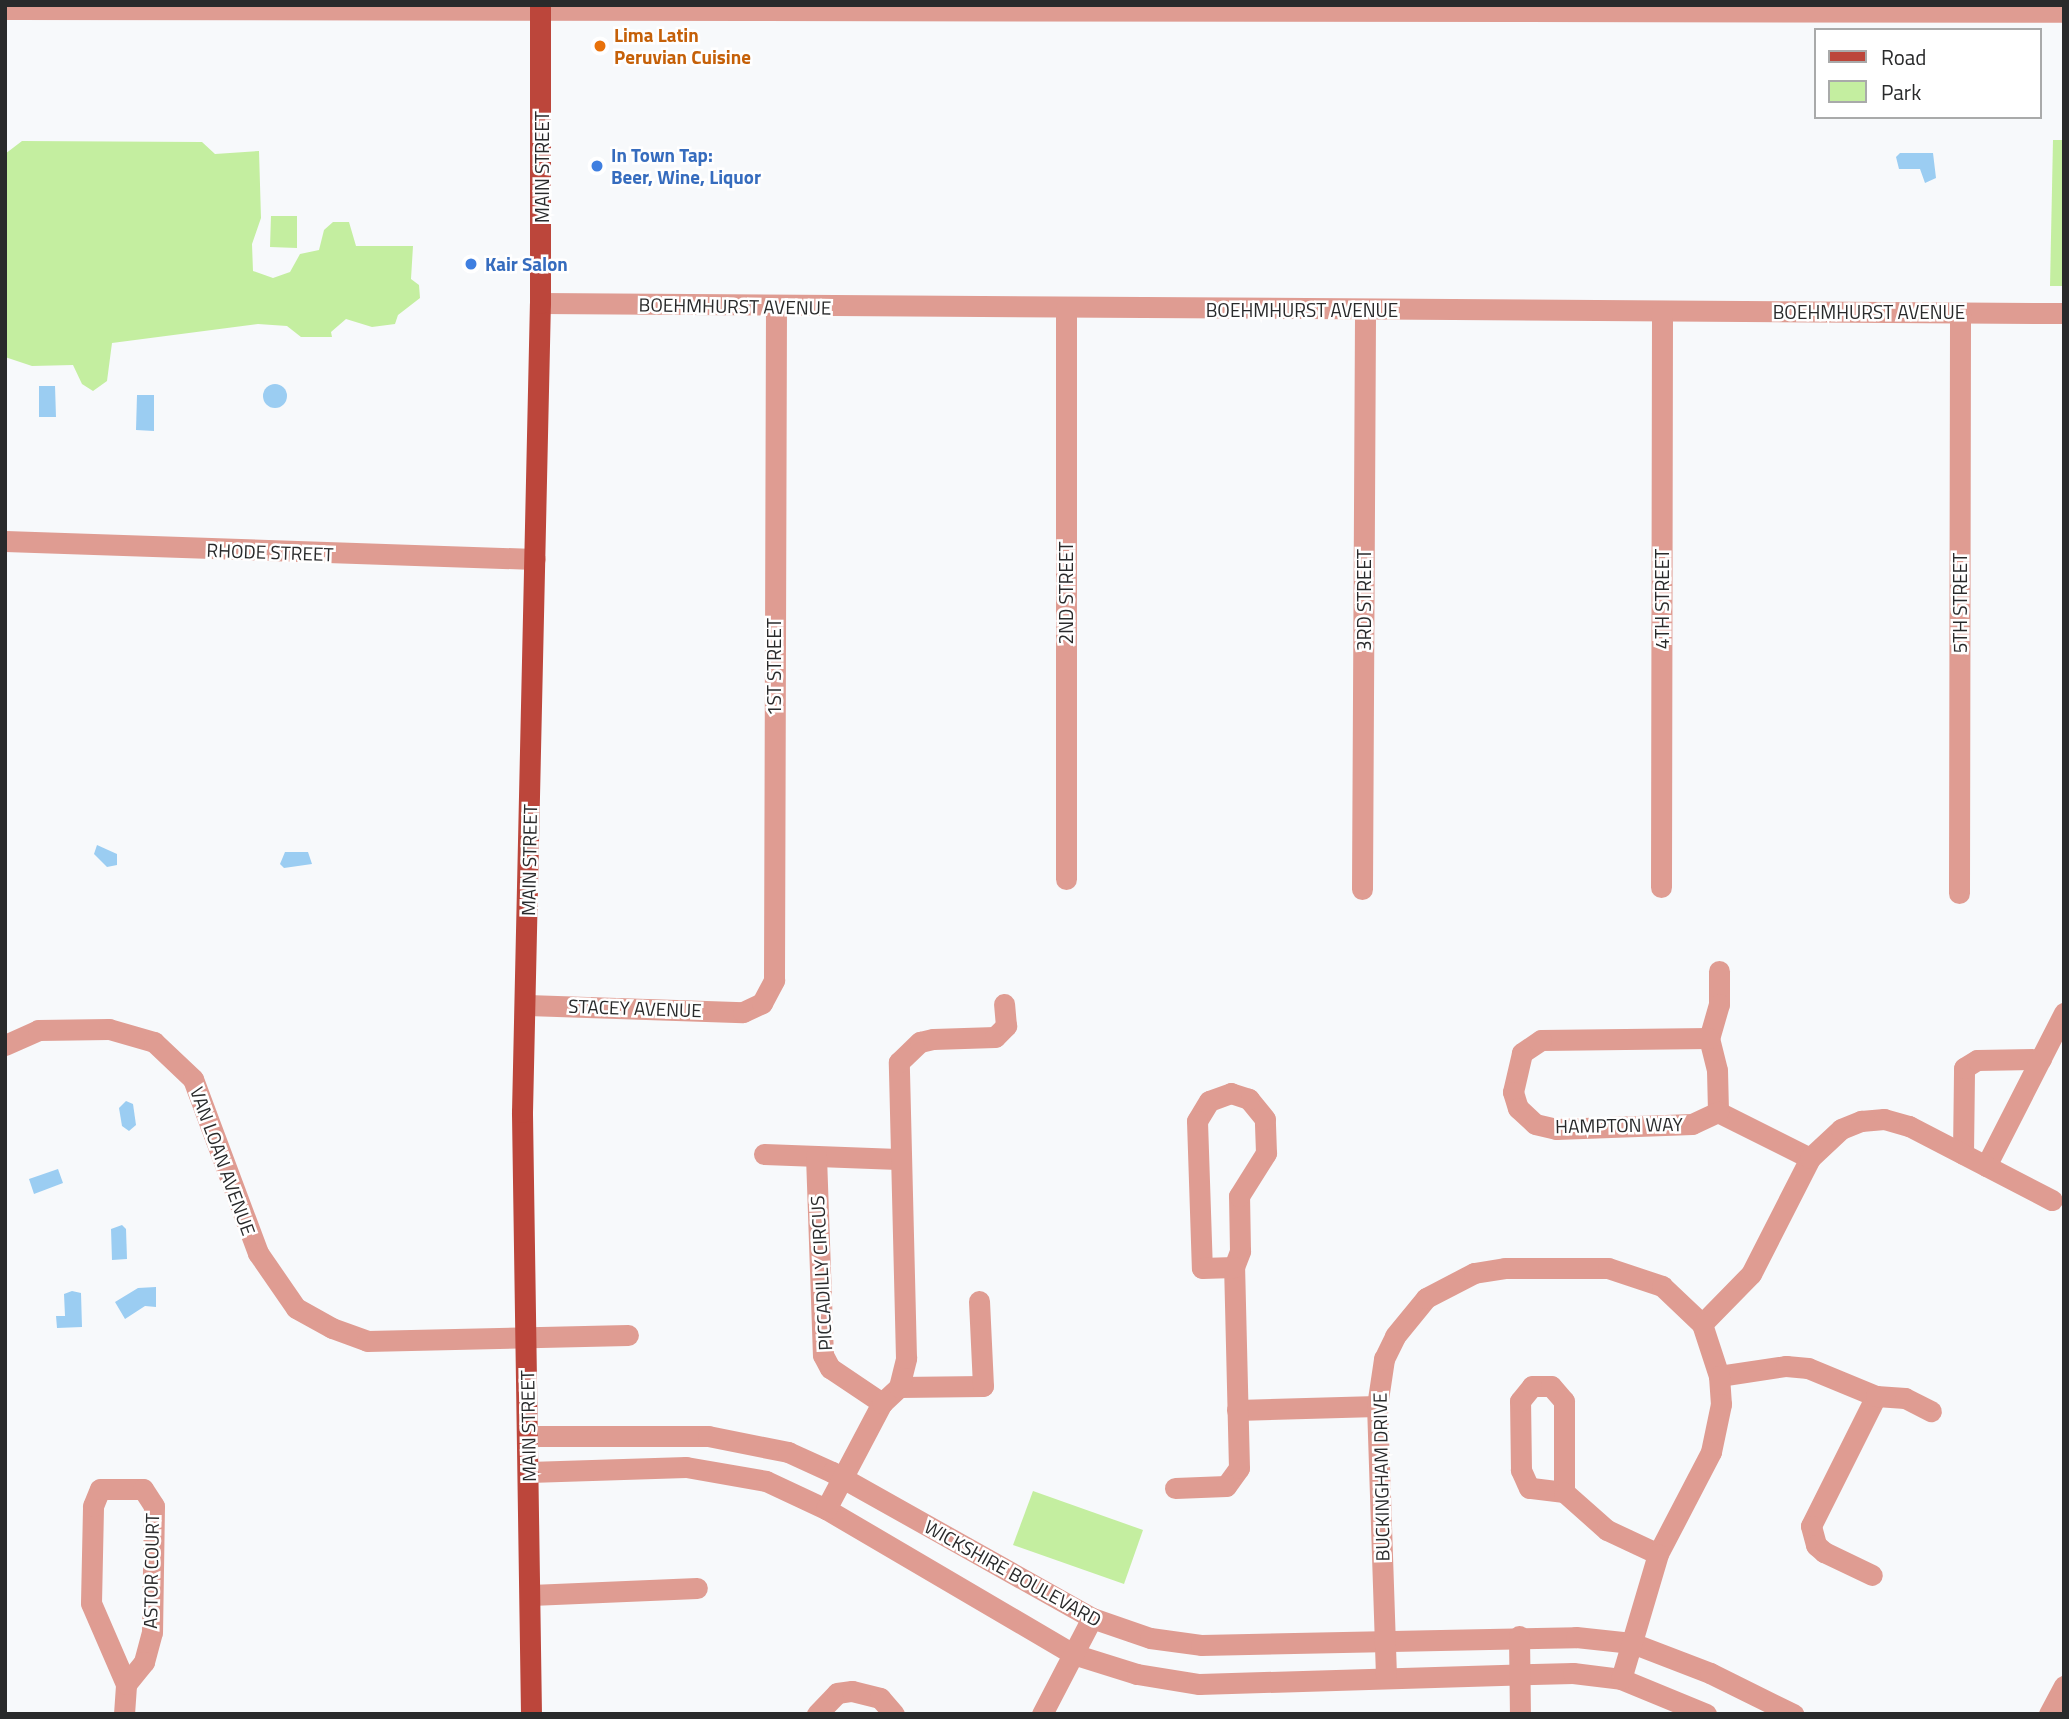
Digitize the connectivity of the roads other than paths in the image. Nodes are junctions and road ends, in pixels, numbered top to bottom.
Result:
1 (945, 7) edge
2 (540, 8) edge
3 (1684, 8) edge
4 (5, 9) edge
5 (2064, 12) edge
6 (540, 303) junction
7 (776, 307) junction
8 (1066, 308) junction
9 (1365, 310) junction
10 (1662, 311) junction
11 (1961, 313) junction
12 (2064, 313) edge
13 (5, 541) edge
14 (535, 559) junction
15 (1066, 879) dead end
16 (1661, 887) dead end
17 (1362, 889) dead end
18 (1959, 893) dead end
19 (1719, 971) dead end
20 (1004, 1004) dead end
21 (527, 1005) junction
22 (743, 1012) joint
23 (2064, 1013) edge
24 (1709, 1038) junction
25 (5, 1045) edge
26 (2041, 1059) junction
27 (1718, 1112) junction
28 (765, 1154) dead end
29 (1964, 1154) junction
30 (816, 1156) junction
31 (1810, 1158) junction
32 (898, 1159) junction
33 (1986, 1166) junction
34 (2052, 1200) dead end
35 (1234, 1267) junction
36 (979, 1301) dead end
37 (1702, 1324) junction
38 (628, 1335) dead end
39 (527, 1338) junction
40 (1719, 1376) junction
41 (899, 1387) junction
42 (1876, 1396) junction
43 (882, 1403) junction
44 (1377, 1406) junction
45 (1237, 1410) junction
46 (1931, 1411) dead end
47 (528, 1436) junction
48 (529, 1472) junction
49 (843, 1478) junction
50 (1175, 1488) dead end
51 (1564, 1492) junction
52 (825, 1509) junction
53 (1658, 1554) junction
54 (1872, 1575) dead end
55 (697, 1588) dead end
56 (531, 1595) junction
57 (1092, 1618) junction
58 (1519, 1636) junction
59 (1385, 1638) junction
60 (1632, 1643) junction
61 (1073, 1654) junction
62 (1519, 1674) junction
63 (1386, 1676) junction
64 (1621, 1679) junction
65 (125, 1684) junction
66 (2064, 1686) edge
67 (124, 1714) edge
68 (531, 1714) edge
69 (817, 1714) edge
70 (894, 1714) edge
71 (1042, 1714) edge
72 (1520, 1714) edge
73 (1706, 1714) edge
74 (1793, 1714) edge
75 (2049, 1714) edge

1 - 2 street
1 - 3 street
2 - 4 street
2 - 6 main road, MAIN STREET
3 - 5 street
6 - 7 street, BOEHMHURST AVENUE
6 - 14 main road, MAIN STREET
7 - 8 street, BOEHMHURST AVENUE
7 - 22 street, 1ST STREET
8 - 9 street, BOEHMHURST AVENUE
8 - 15 street, 2ND STREET
9 - 10 street, BOEHMHURST AVENUE
9 - 17 street, 3RD STREET
10 - 11 street, BOEHMHURST AVENUE
10 - 16 street, 4TH STREET
11 - 12 street, BOEHMHURST AVENUE
11 - 18 street, 5TH STREET
13 - 14 street, RHODE STREET
14 - 21 main road, MAIN STREET
19 - 24 street
20 - 32 street
21 - 22 street, STACEY AVENUE
21 - 39 main road, MAIN STREET
23 - 26 street
24 - 27 street
24 - 27 street, HAMPTON WAY
25 - 39 street, VAN LOAN AVENUE
26 - 29 street
26 - 33 street
27 - 31 street
28 - 30 street
29 - 31 street
29 - 33 street
30 - 32 street
30 - 43 street, PICCADILLY CIRCUS
31 - 37 street
32 - 41 street
33 - 34 street
35 - 35 street
35 - 45 street
36 - 41 street
37 - 40 street, BUCKINGHAM DRIVE
37 - 44 street, BUCKINGHAM DRIVE
38 - 39 street, VAN LOAN AVENUE
39 - 47 main road, MAIN STREET
40 - 42 street
40 - 53 street, BUCKINGHAM DRIVE
41 - 43 street
42 - 46 street
42 - 54 street
43 - 49 street
44 - 45 street
44 - 59 street, BUCKINGHAM DRIVE
45 - 50 street
47 - 48 main road, MAIN STREET
47 - 49 street, WICKSHIRE BOULEVARD
48 - 52 street, WICKSHIRE BOULEVARD
48 - 56 main road, MAIN STREET
49 - 52 street
49 - 57 street, WICKSHIRE BOULEVARD
51 - 51 street
51 - 53 street
52 - 61 street, WICKSHIRE BOULEVARD
53 - 60 street, BUCKINGHAM DRIVE
55 - 56 street
56 - 68 main road, MAIN STREET
57 - 59 street, WICKSHIRE BOULEVARD
57 - 61 street
58 - 59 street, WICKSHIRE BOULEVARD
58 - 60 street, WICKSHIRE BOULEVARD
58 - 62 street
59 - 63 street, BUCKINGHAM DRIVE
60 - 64 street, BUCKINGHAM DRIVE
60 - 74 street, WICKSHIRE BOULEVARD
61 - 63 street, WICKSHIRE BOULEVARD
61 - 71 street
62 - 63 street, WICKSHIRE BOULEVARD
62 - 64 street, WICKSHIRE BOULEVARD
62 - 72 street
64 - 73 street, WICKSHIRE BOULEVARD
65 - 65 street, ASTOR COURT
65 - 67 street, ASTOR COURT
66 - 75 street
69 - 70 street

